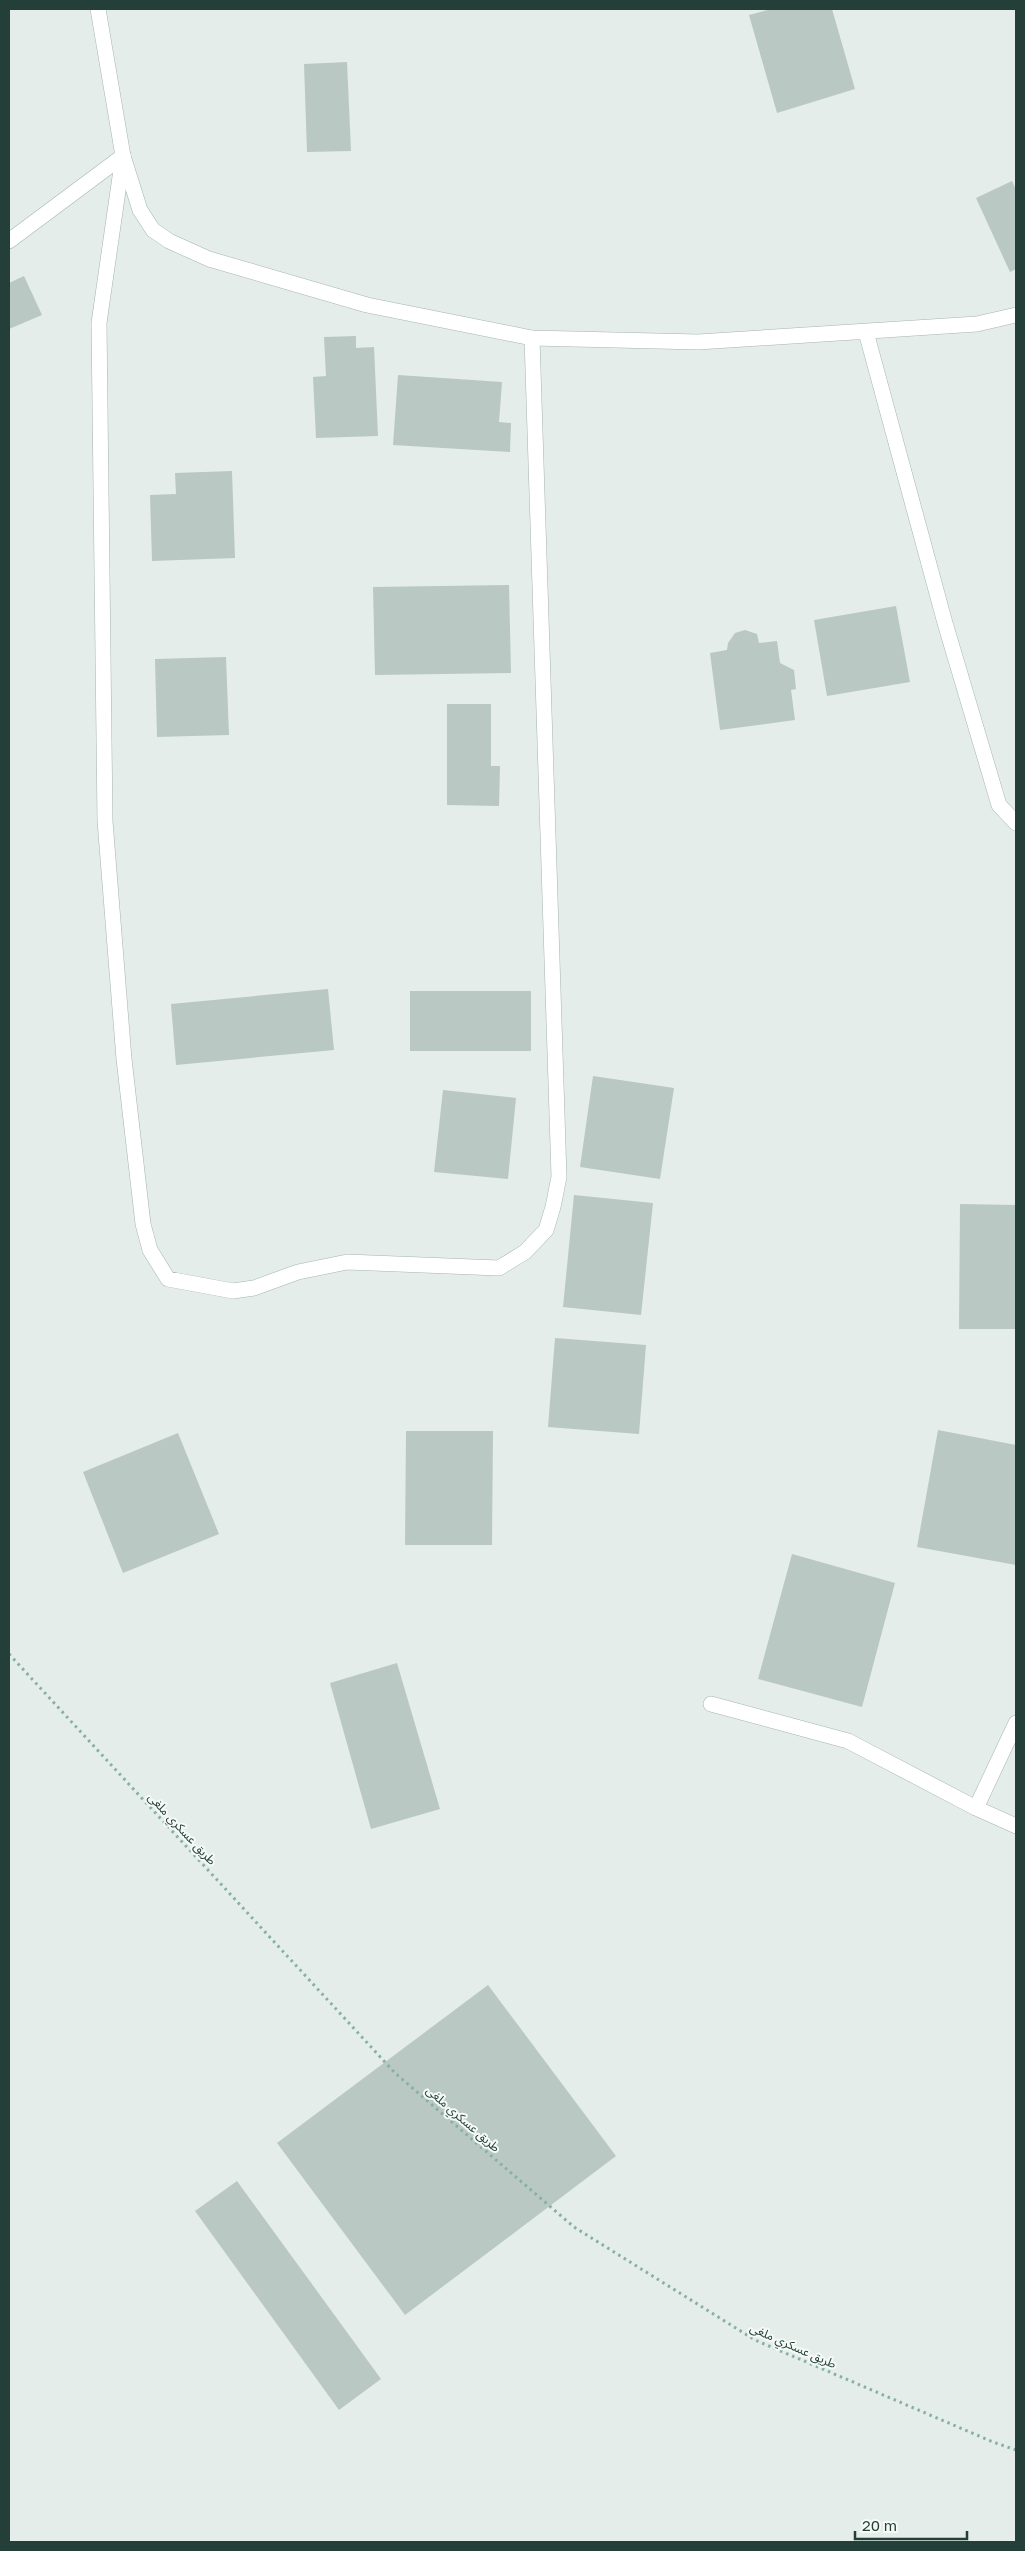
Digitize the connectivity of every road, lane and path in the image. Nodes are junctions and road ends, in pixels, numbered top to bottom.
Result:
1 (98, 9) edge
2 (123, 156) junction
3 (9, 241) edge
4 (1016, 315) edge
5 (866, 332) junction
6 (532, 338) junction
7 (1016, 823) edge
8 (9, 1654) edge
9 (711, 1704) dead end
10 (1016, 1724) edge
11 (976, 1808) junction
12 (1016, 1826) edge
13 (1016, 2450) edge

1 - 2 street
2 - 3 street
2 - 6 street
2 - 6 street
4 - 5 street
5 - 6 street
5 - 7 street
8 - 13 path, طريق عسكري ملغى
9 - 11 street
10 - 11 street
11 - 12 street

